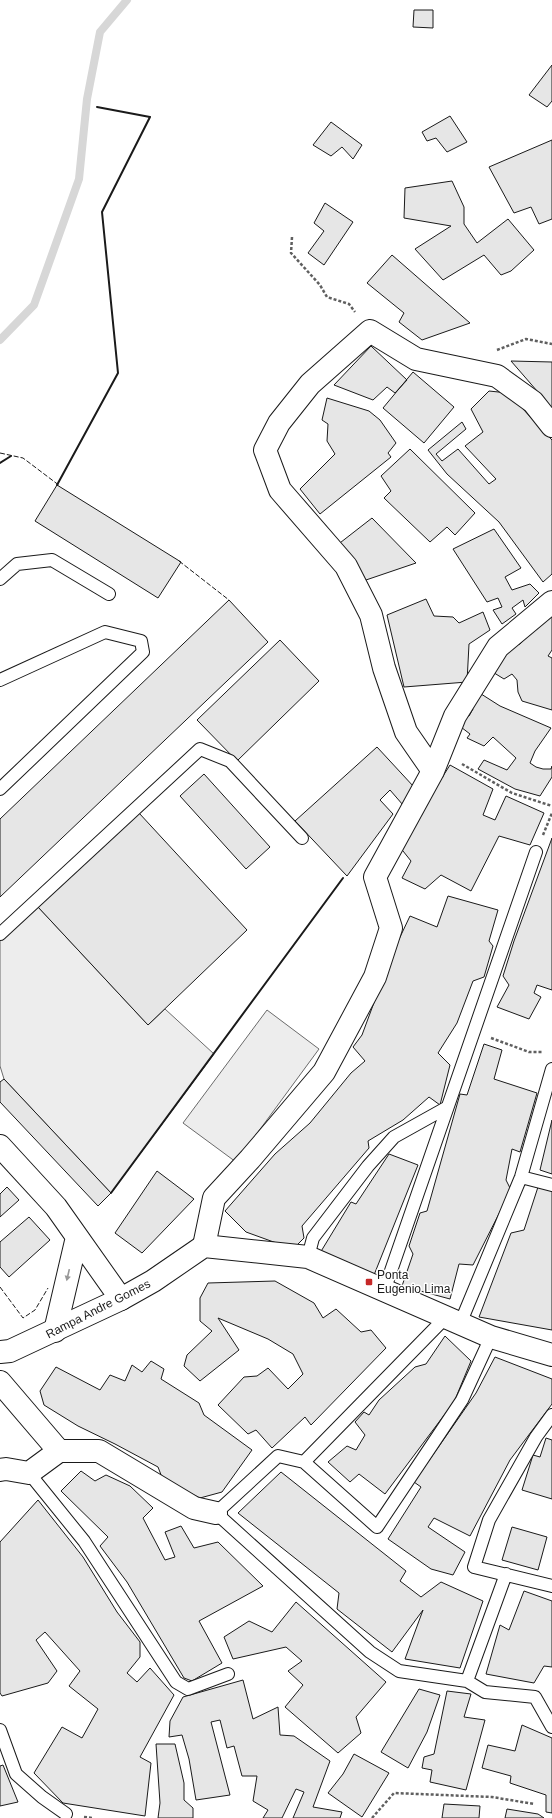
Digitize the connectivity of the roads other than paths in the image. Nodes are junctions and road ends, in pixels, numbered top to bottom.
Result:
1 (552, 426) edge
2 (0, 579) edge
3 (109, 594) dead end
4 (552, 602) edge
5 (0, 680) edge
6 (437, 762) junction
7 (0, 789) edge
8 (302, 838) dead end
9 (536, 852) road end
10 (0, 934) edge
11 (552, 1069) edge
12 (446, 1108) junction
13 (0, 1146) edge
14 (521, 1177) junction
15 (552, 1185) edge
16 (76, 1237) junction
17 (204, 1246) junction
18 (308, 1257) junction
19 (384, 1291) junction
20 (121, 1299) junction
21 (453, 1321) junction
22 (55, 1331) junction
23 (491, 1337) junction
24 (0, 1352) edge
25 (552, 1355) edge
26 (0, 1382) edge
27 (552, 1415) edge
28 (58, 1451) junction
29 (304, 1462) junction
30 (0, 1470) edge
31 (28, 1473) junction
32 (216, 1513) junction
33 (506, 1574) junction
34 (552, 1586) edge
35 (228, 1674) dead end
36 (467, 1681) junction
37 (552, 1727) edge
38 (0, 1730) edge
39 (66, 1814) dead end

1 - 6 street
2 - 3 lane
4 - 6 street
5 - 7 lane
6 - 17 street
8 - 10 lane
9 - 12 lane
11 - 14 lane
12 - 18 lane
12 - 19 lane
13 - 16 street
14 - 15 lane
14 - 21 lane
16 - 20 street
16 -> 22 street
17 - 18 street
17 - 20 street, Rampa Andre Gomes
18 - 19 street
19 - 21 street
20 - 22 street, Rampa Andre Gomes
21 - 23 street
21 - 29 lane
22 - 24 street, Rampa Andre Gomes
23 - 25 street
23 - 29 lane
26 - 28 street
27 - 33 lane
28 - 31 street
28 - 32 street
29 - 32 lane
30 - 31 street
31 - 35 lane
32 - 36 lane
33 - 34 lane
33 - 36 lane
36 - 37 lane
38 - 39 lane

